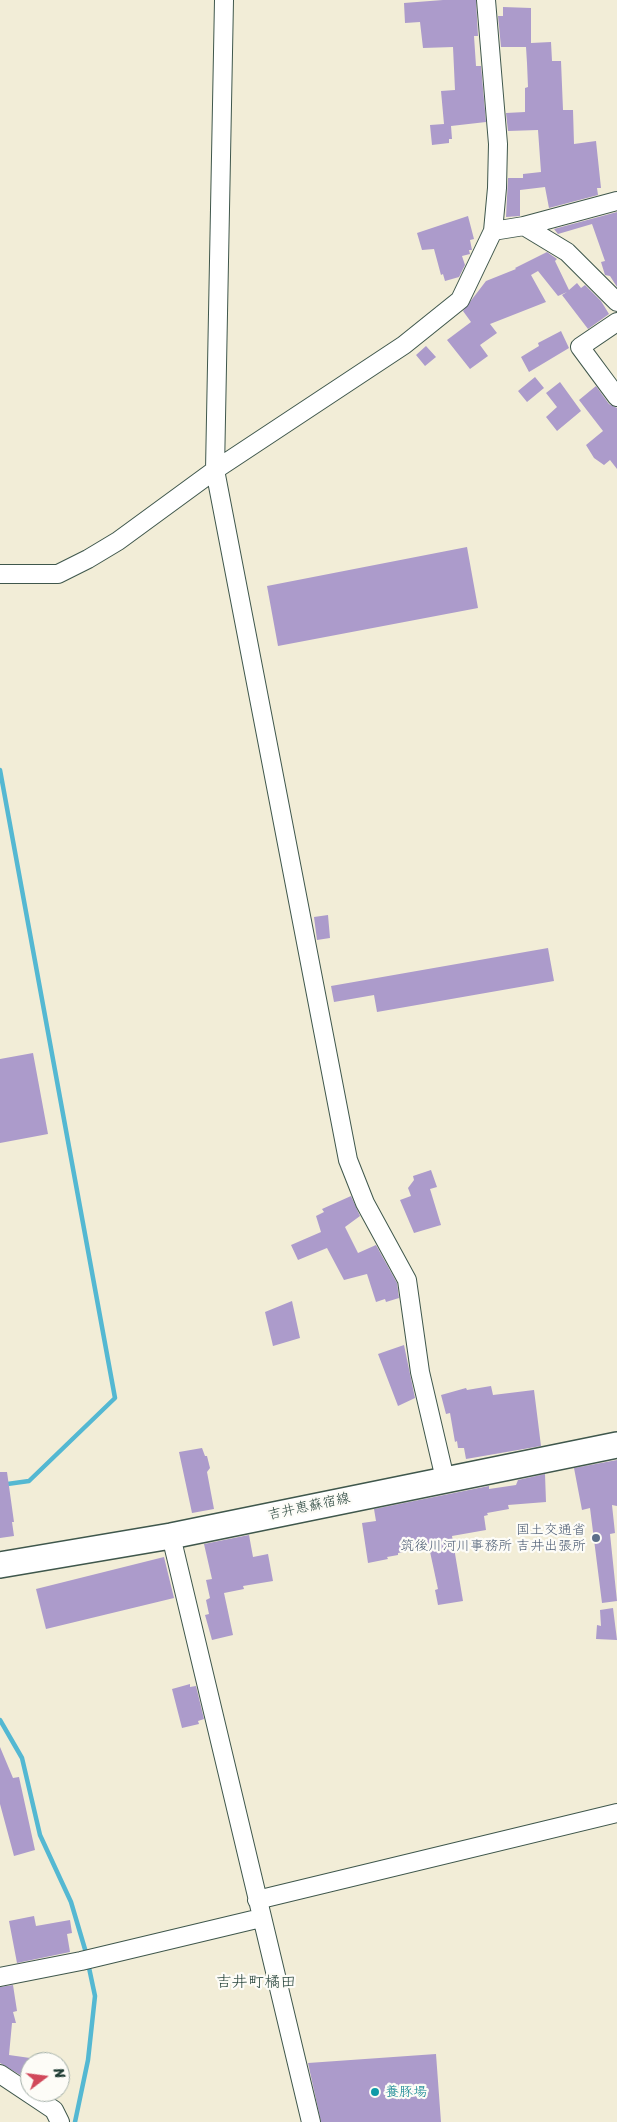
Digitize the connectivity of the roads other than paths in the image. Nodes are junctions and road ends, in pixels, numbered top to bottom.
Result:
1 (224, 0) edge
2 (486, 0) edge
3 (617, 201) edge
4 (524, 226) junction
5 (493, 232) junction
6 (617, 302) edge
7 (617, 322) edge
8 (617, 397) edge
9 (215, 470) junction
10 (0, 574) edge
11 (617, 1445) edge
12 (446, 1479) junction
13 (170, 1536) junction
14 (0, 1566) edge
15 (617, 1813) edge
16 (257, 1900) junction
17 (261, 1918) junction
18 (0, 1977) edge
19 (0, 2074) edge
20 (60, 2122) edge
21 (311, 2122) edge

1 - 9 street
2 - 5 street
3 - 4 street
4 - 5 street
4 - 6 street
5 - 9 street
7 - 8 street
9 - 10 street
9 - 12 street
11 - 12 main road, 吉井恵蘇宿線
12 - 13 main road, 吉井恵蘇宿線
13 - 14 main road, 吉井恵蘇宿線
13 - 16 street
15 - 16 street
16 - 17 street
17 - 18 street
17 - 21 street
19 - 20 street

